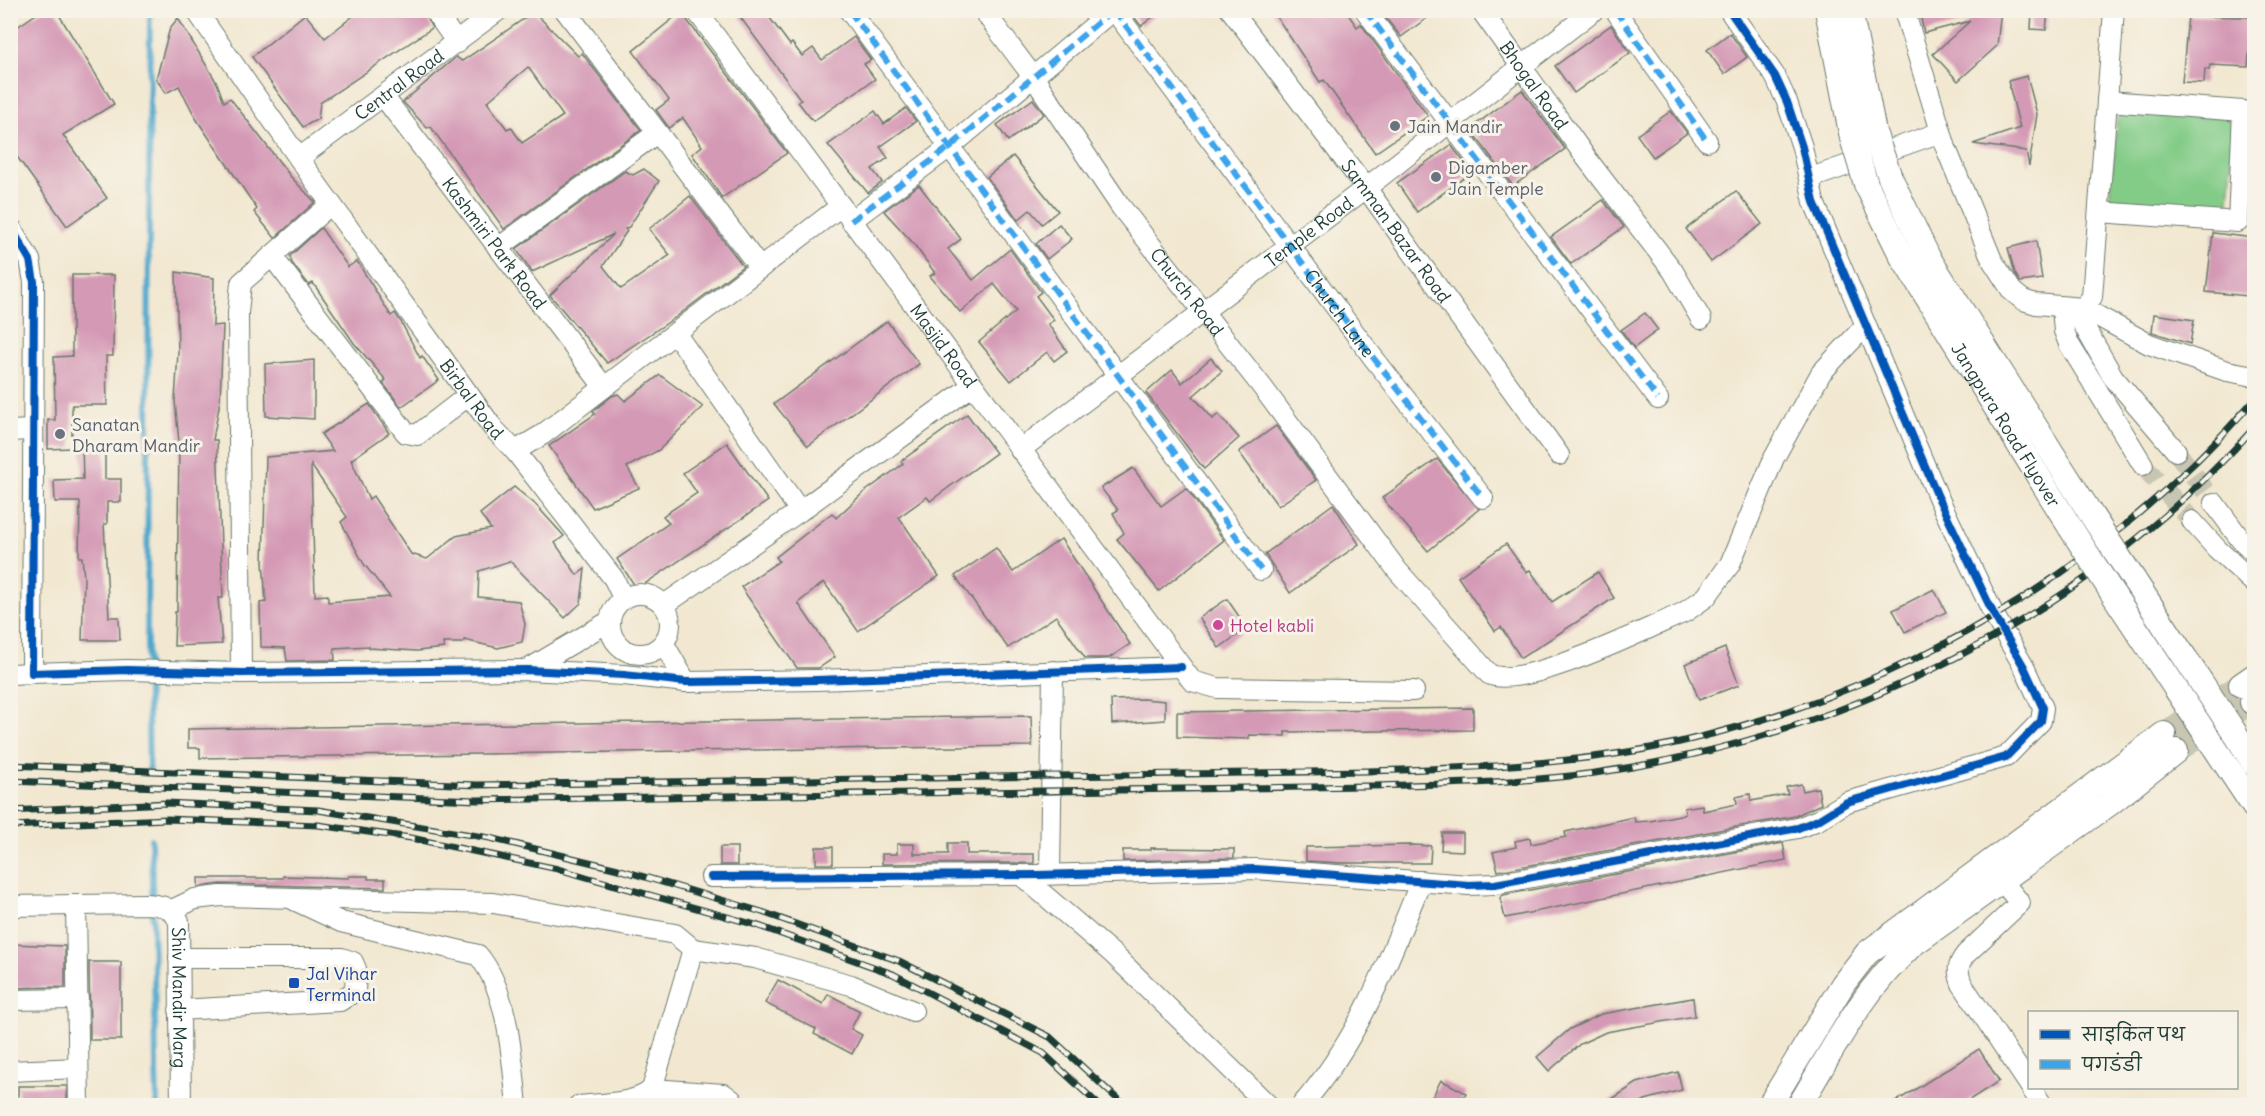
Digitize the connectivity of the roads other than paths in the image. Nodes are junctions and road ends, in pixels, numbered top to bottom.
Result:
1 (196, 10) edge
2 (434, 10) edge
3 (499, 10) edge
4 (565, 10) edge
5 (696, 10) edge
6 (849, 10) edge
7 (983, 10) edge
8 (1113, 10) edge
9 (1232, 10) edge
10 (1365, 10) edge
11 (1481, 10) edge
12 (1594, 10) edge
13 (1615, 10) edge
14 (1729, 10) edge
15 (1827, 10) edge
16 (1850, 10) edge
17 (1904, 10) edge
18 (2114, 10) edge
19 (456, 43) junction
20 (1522, 66) junction
21 (1034, 78) junction
22 (384, 98) junction
23 (2107, 101) junction
24 (1449, 122) junction
25 (1941, 132) junction
26 (657, 133) junction
27 (1707, 141) dead end
28 (951, 146) junction
29 (299, 158) junction
30 (1810, 178) junction
31 (1366, 188) junction
32 (331, 204) junction
33 (2098, 212) junction
34 (846, 213) junction
35 (10, 226) edge
36 (1289, 245) junction
37 (498, 249) junction
38 (272, 256) junction
39 (760, 268) junction
40 (2073, 308) junction
41 (1203, 311) junction
42 (1701, 319) dead end
43 (1866, 325) junction
44 (676, 334) junction
45 (2254, 376) edge
46 (1119, 377) junction
47 (973, 385) junction
48 (604, 387) junction
49 (469, 395) junction
50 (1658, 399) dead end
51 (10, 430) edge
52 (31, 430) junction
53 (1020, 450) junction
54 (515, 451) junction
55 (2176, 451) tunnel mouth
56 (1559, 455) dead end
57 (2143, 465) tunnel mouth
58 (1483, 498) dead end
59 (2214, 503) tunnel mouth
60 (800, 511) junction
61 (2192, 521) tunnel mouth
62 (2254, 552) edge
63 (1261, 570) dead end
64 (2254, 583) edge
65 (623, 598) junction
66 (663, 604) junction
67 (608, 622) junction
68 (664, 644) junction
69 (527, 670) junction
70 (1053, 672) junction
71 (32, 673) junction
72 (241, 673) junction
73 (10, 674) edge
74 (1186, 674) junction
75 (686, 682) junction
76 (1414, 691) dead end
77 (2254, 763) edge
78 (2254, 807) edge
79 (1050, 874) junction
80 (1022, 875) junction
81 (711, 878) dead end
82 (1421, 881) junction
83 (2002, 881) junction
84 (287, 897) junction
85 (76, 905) junction
86 (10, 906) edge
87 (160, 906) junction
88 (693, 949) junction
89 (179, 958) junction
90 (78, 999) junction
91 (10, 1000) edge
92 (179, 1010) junction
93 (913, 1011) dead end
94 (78, 1068) junction
95 (10, 1071) edge
96 (2028, 1084) edge
97 (652, 1089) junction
98 (2031, 1089) edge
99 (79, 1106) edge
100 (181, 1106) edge
101 (517, 1106) edge
102 (578, 1106) edge
103 (734, 1106) edge
104 (1269, 1106) edge
105 (1301, 1106) edge
106 (1769, 1106) edge
107 (1799, 1106) edge
108 (2043, 1106) edge

1 - 29 street, Birbal Road
2 - 19 street
3 - 19 street, Central Road
4 - 26 street
5 - 34 street, Masjid Road
6 - 28 street
7 - 21 street, Church Road
8 - 21 street, Birbal Road
8 - 36 street, Church Lane
9 - 31 street, Samman Bazar Road
10 - 24 street
11 - 20 street, Bhogal Road
12 - 20 street, Temple Road
13 - 27 street
14 - 30 street
15 - 78 main road, Jangpura Road Flyover, bridge
16 - 77 main road, Jangpura Road Flyover, bridge
17 - 25 street
18 - 23 street
19 - 22 street, Central Road
20 - 24 street, Temple Road
20 - 42 street, Bhogal Road
21 - 28 street, Birbal Road
21 - 41 street, Church Road
22 - 29 street, Central Road
22 - 37 street, Kashmiri Park Road
23 - 33 street
23 - 33 street
24 - 31 street, Temple Road
24 - 50 street
25 - 30 street
25 - 40 street
26 - 37 street
26 - 39 street
28 - 34 street, Birbal Road
28 - 46 street
29 - 32 street, Birbal Road
30 - 43 street
31 - 36 street, Temple Road
31 - 56 street, Samman Bazar Road
32 - 38 street
32 - 49 street, Birbal Road
33 - 40 street
34 - 39 street, Birbal Road
34 - 47 street, Masjid Road
35 - 52 street
36 - 41 street, Temple Road
36 - 58 street, Church Lane
37 - 48 street, Kashmiri Park Road
38 - 49 street
38 - 72 street
39 - 44 street, Birbal Road
40 - 45 street
40 - 55 street
40 - 57 street
41 - 43 street, Church Road
41 - 46 street, Temple Road
43 - 82 street
44 - 48 street, Birbal Road
44 - 60 street
46 - 53 street, Temple Road
46 - 63 street
47 - 53 street, Masjid Road
47 - 60 street
48 - 54 street, Birbal Road
49 - 54 street, Birbal Road
51 - 52 street
52 - 71 street
53 - 74 street, Masjid Road
54 - 65 street
59 - 62 street
60 - 66 street
61 - 64 street
65 - 66 street
65 - 67 street
66 - 68 street
67 - 68 street
67 - 69 street
68 - 75 street
69 - 72 street
69 - 75 street
70 - 74 street
70 - 75 street
70 - 79 street
71 - 72 street
71 - 73 street
74 - 76 street
79 - 80 street
79 - 82 street
80 - 81 street
80 - 104 street
82 - 105 street
83 - 96 street
83 - 106 main road
83 - 107 main road
84 - 87 street
84 - 88 street
84 - 101 street
85 - 86 street
85 - 87 street
85 - 90 street
87 - 89 street, Shiv Mandir Marg
88 - 93 street
88 - 97 street
89 - 92 street, Shiv Mandir Marg
89 - 92 street
90 - 91 street
90 - 94 street
92 - 100 street, Shiv Mandir Marg
94 - 95 street
94 - 99 street
97 - 102 street
97 - 103 street
98 - 108 street

